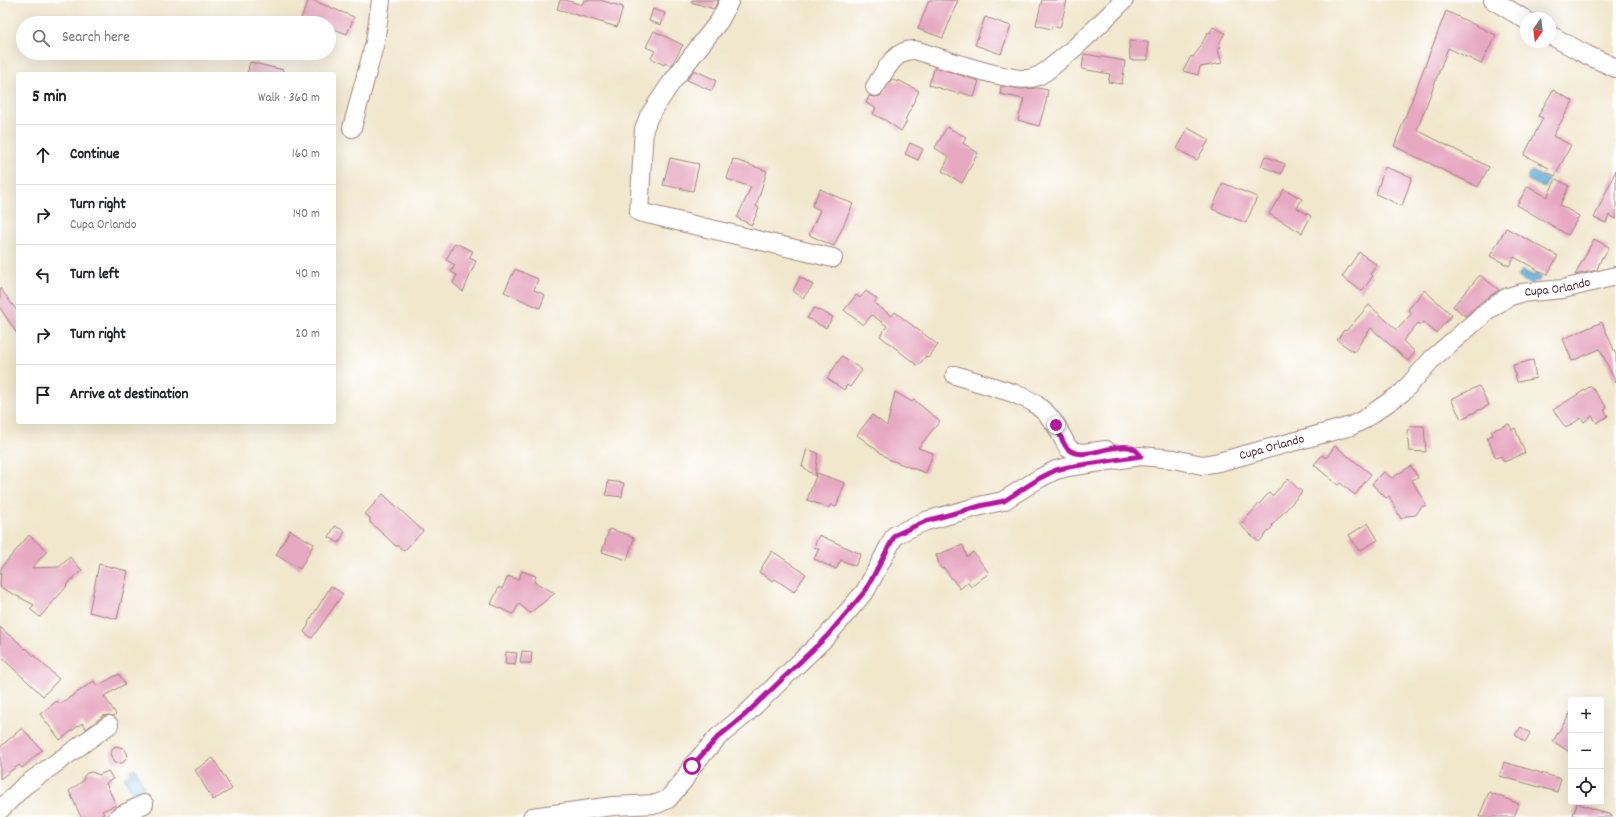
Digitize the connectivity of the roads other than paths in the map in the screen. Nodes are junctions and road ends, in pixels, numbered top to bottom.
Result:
1 (381, 0) edge
2 (730, 0) edge
3 (1124, 0) edge
4 (1492, 0) edge
5 (1520, 16) edge
6 (1556, 38) edge
7 (1616, 68) edge
8 (875, 87) dead end
9 (352, 128) dead end
10 (834, 258) dead end
11 (1616, 276) edge
12 (955, 375) dead end
13 (1141, 456) junction
14 (109, 725) dead end
15 (144, 804) dead end
16 (0, 810) edge
17 (118, 817) edge
18 (532, 817) edge

1 - 9 street
2 - 10 street
3 - 8 street
4 - 5 street
6 - 7 street
11 - 13 street, Cupa Orlando
12 - 13 street
13 - 18 street, Cupa Orlando
14 - 16 street
15 - 17 street

